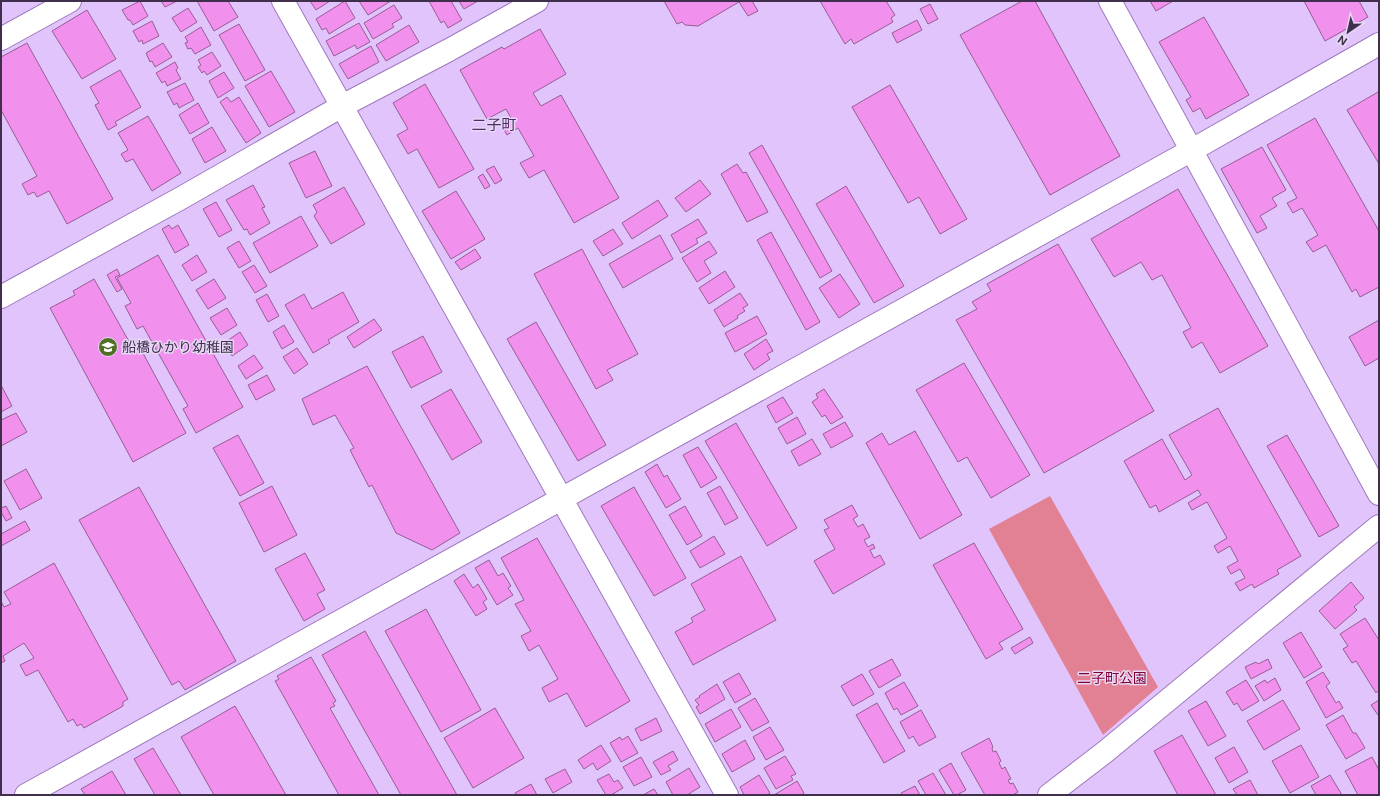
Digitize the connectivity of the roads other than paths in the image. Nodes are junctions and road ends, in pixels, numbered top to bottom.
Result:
1 (70, 1) edge
2 (284, 1) edge
3 (537, 1) edge
4 (1110, 1) edge
5 (1, 39) edge
6 (1377, 49) edge
7 (342, 106) junction
8 (1192, 150) junction
9 (1, 297) edge
10 (1379, 494) edge
11 (562, 499) junction
12 (1379, 526) edge
13 (26, 795) edge
14 (727, 795) edge
15 (1049, 795) edge

1 - 5 street
2 - 7 street
3 - 7 street
4 - 8 street
6 - 8 street
7 - 9 street
7 - 11 street
8 - 10 street
8 - 11 street
11 - 13 street
11 - 14 street
12 - 15 street

